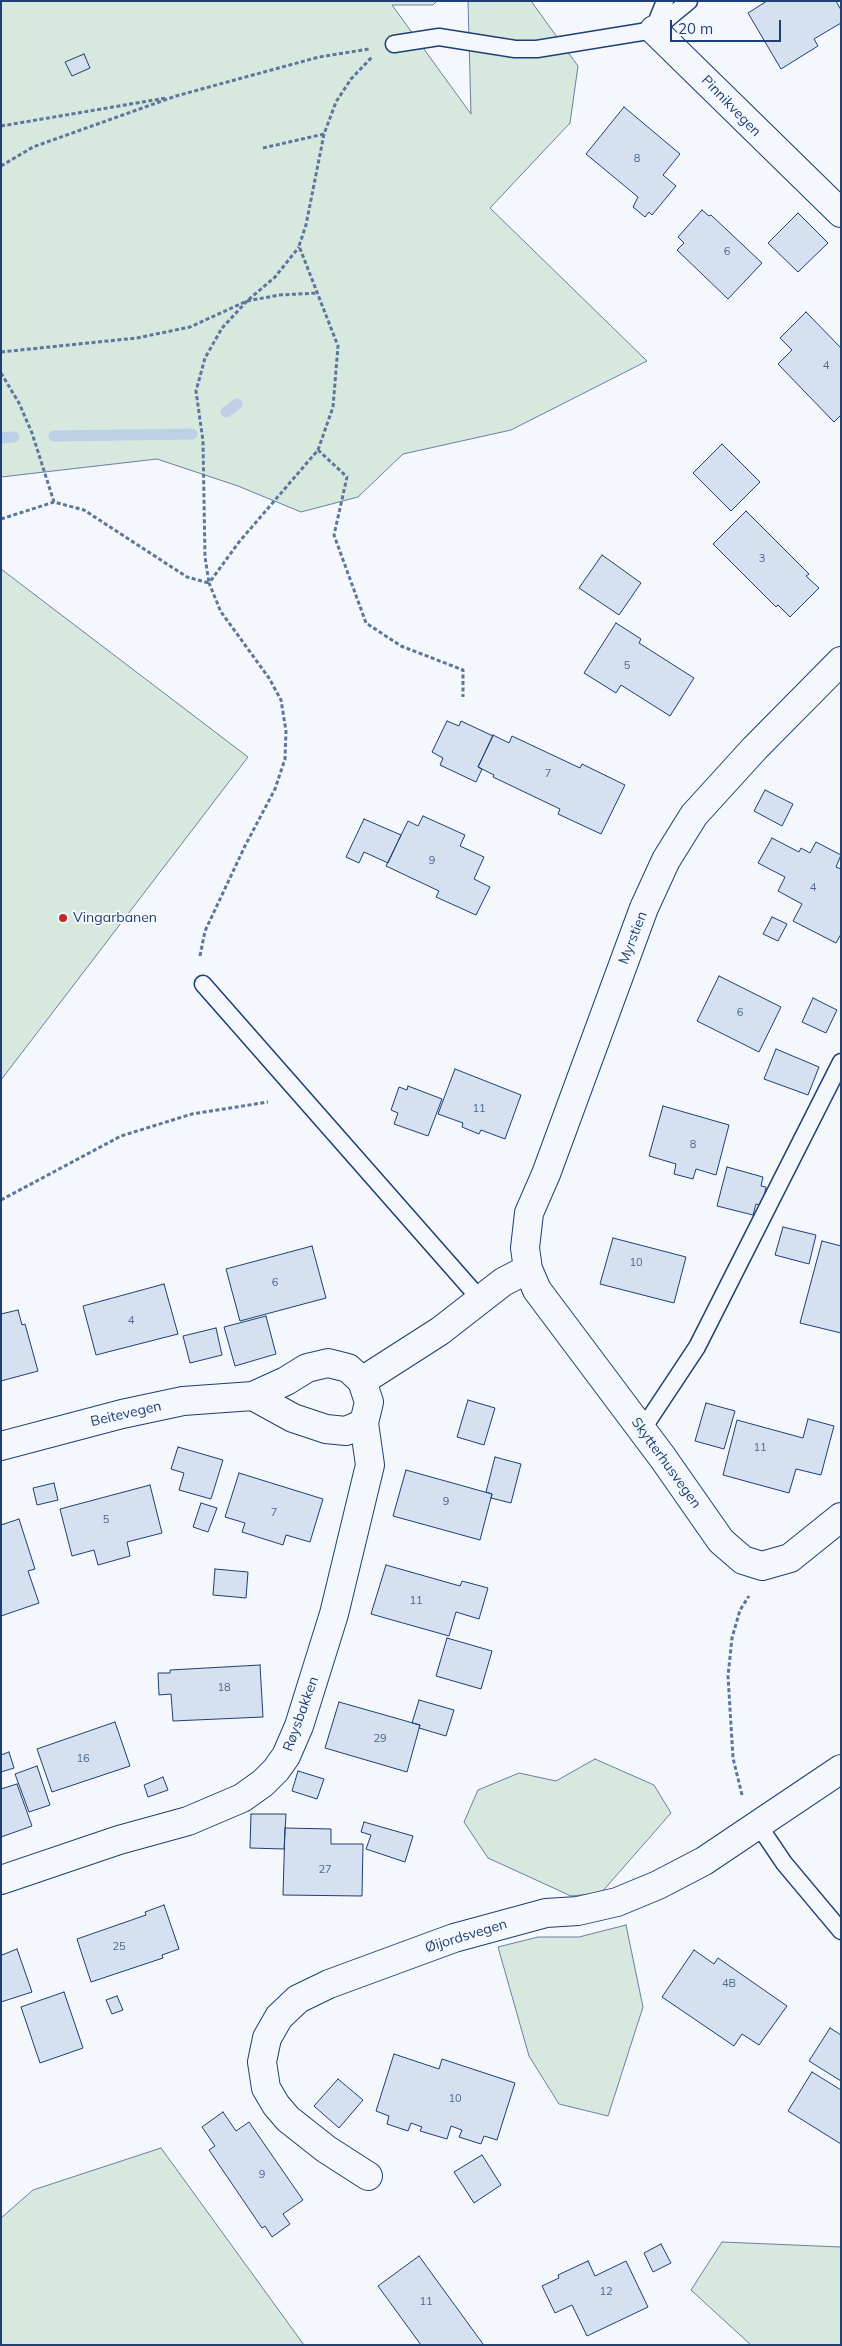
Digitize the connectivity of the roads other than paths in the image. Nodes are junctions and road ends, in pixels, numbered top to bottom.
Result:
1 (665, 1) edge
2 (689, 1) edge
3 (654, 30) junction
4 (394, 44) road end
5 (841, 213) edge
6 (841, 661) edge
7 (203, 984) road end
8 (841, 1062) edge
9 (528, 1269) junction
10 (480, 1299) junction
11 (362, 1381) junction
12 (253, 1396) junction
13 (364, 1423) junction
14 (642, 1430) junction
15 (1, 1446) edge
16 (841, 1517) edge
17 (841, 1769) edge
18 (759, 1826) junction
19 (1, 1880) edge
20 (841, 1931) edge
21 (368, 2176) dead end

1 - 3 lane
2 - 3 lane
3 - 4 lane
3 - 5 street, Pinnikvegen
6 - 9 street, Myrstien
7 - 10 lane
8 - 14 lane
9 - 10 street
9 - 14 street, Skytterhusvegen
10 - 11 street
11 - 12 street, Beitevegen
11 - 13 street
12 - 13 street
12 - 15 street, Beitevegen
13 - 19 street, Røysbakken
14 - 16 street, Skytterhusvegen
17 - 18 street, Øijordsvegen
18 - 20 lane
18 - 21 street, Øijordsvegen

